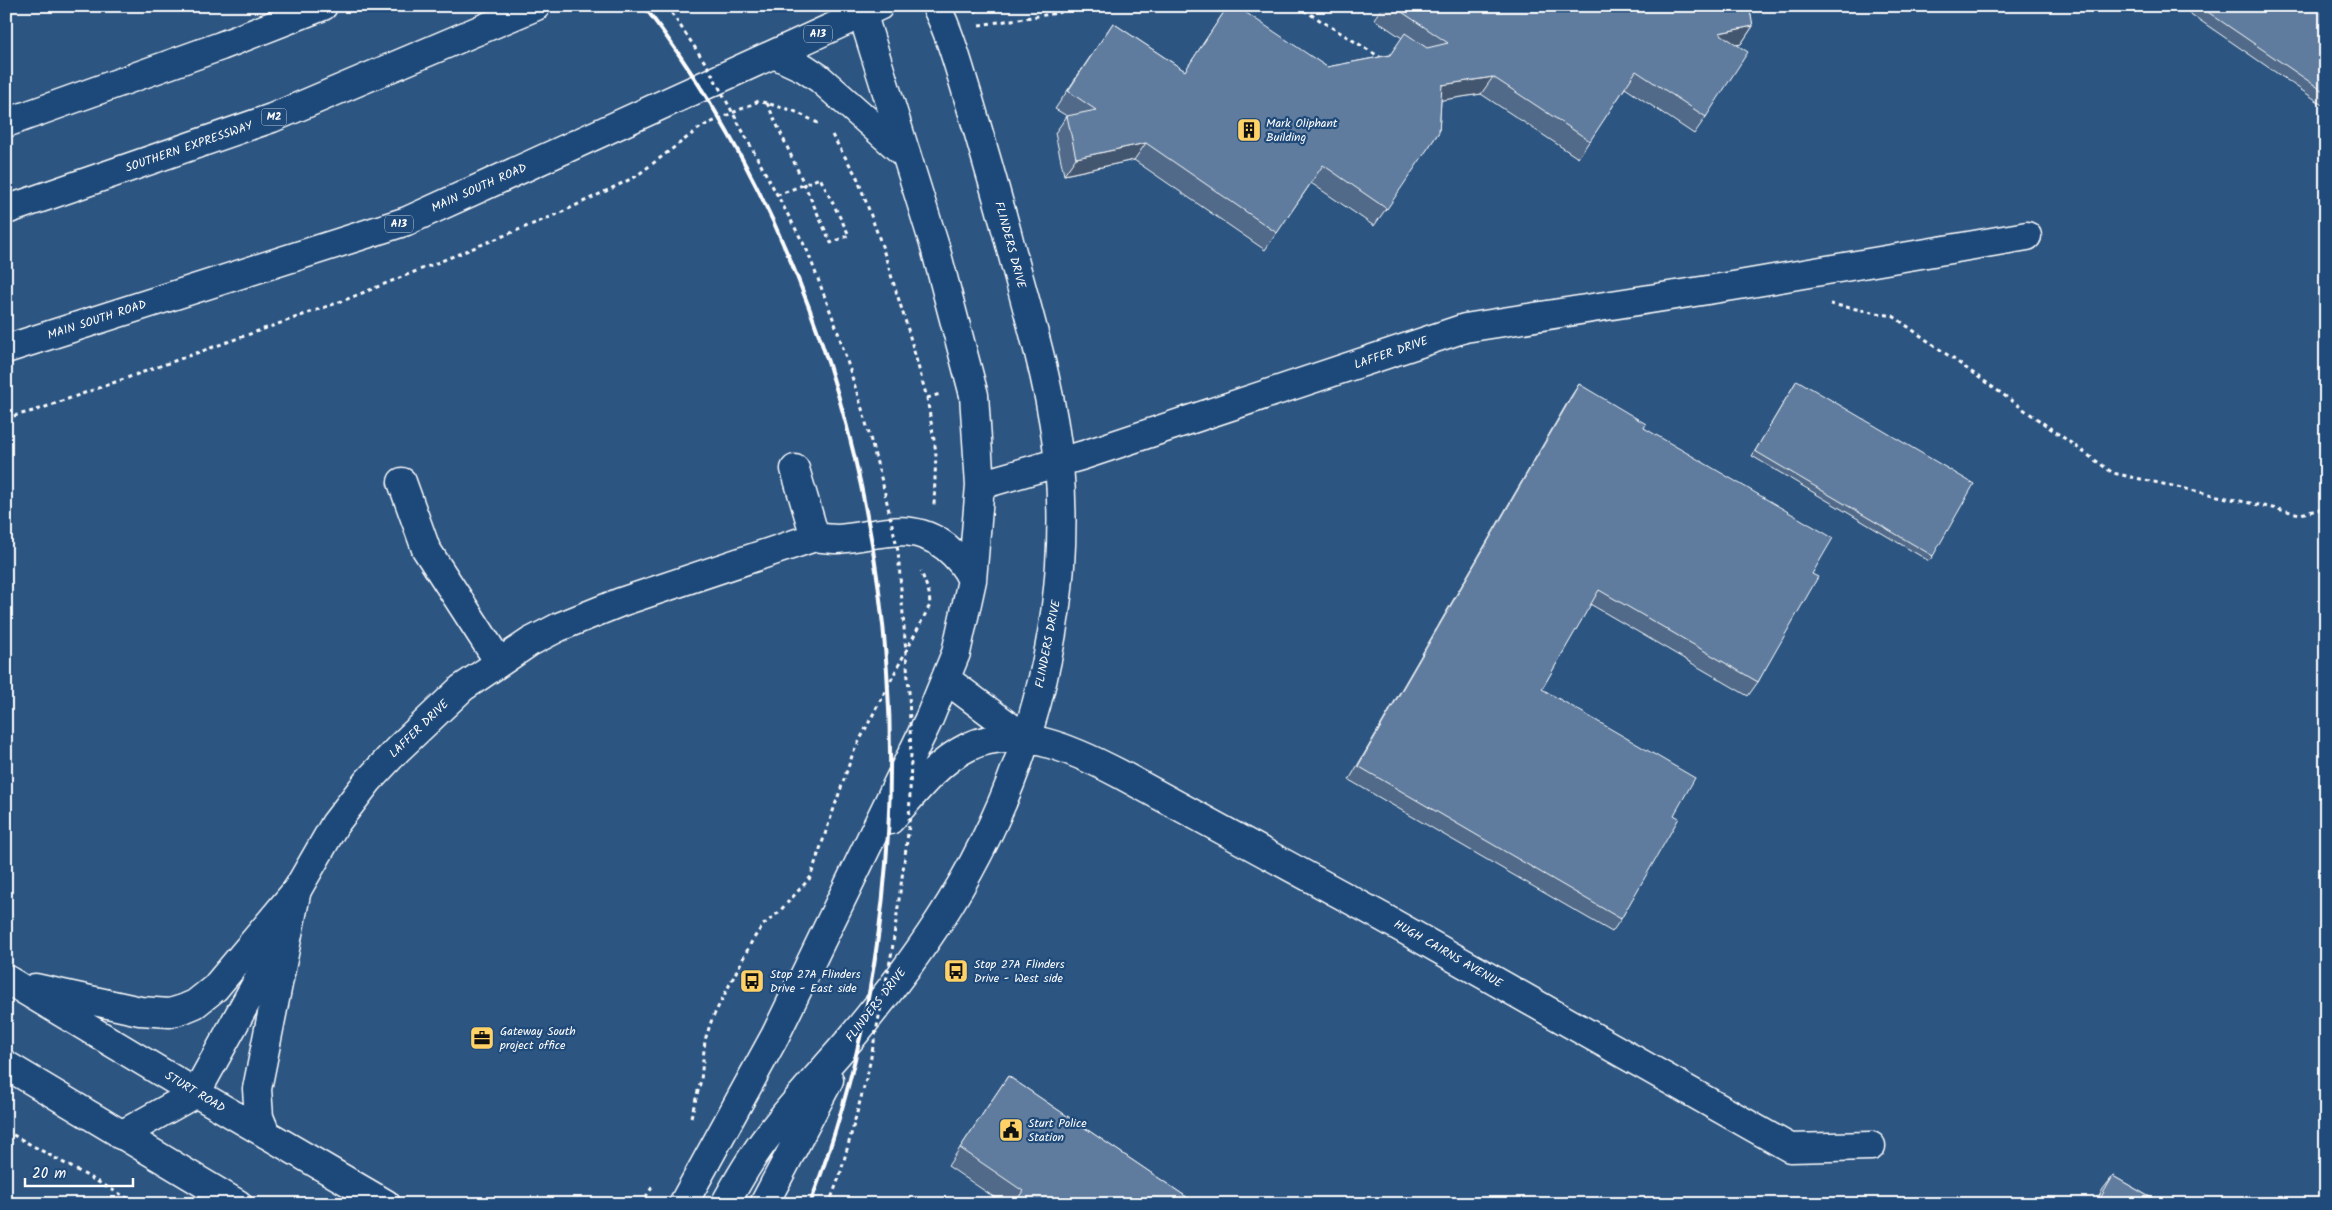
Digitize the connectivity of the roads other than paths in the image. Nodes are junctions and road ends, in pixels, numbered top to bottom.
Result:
1 (295, 6) edge
2 (323, 6) edge
3 (536, 6) edge
4 (936, 6) edge
5 (867, 9) edge
6 (222, 46) junction
7 (774, 54) junction
8 (6, 123) edge
9 (906, 155) junction
10 (6, 210) edge
11 (2027, 236) dead end
12 (6, 349) edge
13 (1058, 463) junction
14 (795, 469) dead end
15 (402, 482) dead end
16 (980, 485) junction
17 (815, 537) junction
18 (972, 580) junction
19 (499, 662) junction
20 (947, 680) junction
21 (1026, 739) junction
22 (868, 845) junction
23 (297, 890) junction
24 (10, 981) edge
25 (854, 1035) junction
26 (6, 1064) edge
27 (196, 1093) junction
28 (266, 1134) junction
29 (121, 1135) junction
30 (1871, 1146) dead end
31 (238, 1204) edge
32 (386, 1204) edge
33 (683, 1204) edge
34 (724, 1204) edge
35 (764, 1204) edge

1 - 6 main road
2 - 6 main road
3 - 10 main road, SOUTHERN EXPRESSWAY / M2
4 - 13 main road, FLINDERS DRIVE
5 - 7 main road, MAIN SOUTH ROAD / A13
5 - 9 main road
6 - 8 main road
7 - 9 main road
7 - 12 main road, MAIN SOUTH ROAD / A13
9 - 16 main road
11 - 13 main road, LAFFER DRIVE
13 - 16 main road, LAFFER DRIVE
13 - 21 main road, FLINDERS DRIVE
14 - 17 main road
15 - 19 main road
16 - 18 main road
17 - 18 main road
17 - 19 main road, LAFFER DRIVE
18 - 20 main road
19 - 23 main road, LAFFER DRIVE
20 - 21 main road
20 - 22 main road
21 - 22 main road
21 - 25 main road, FLINDERS DRIVE
21 - 30 main road, HUGH CAIRNS AVENUE
22 - 33 main road
23 - 24 main road
23 - 27 main road, LAFFER DRIVE
23 - 28 main road
24 - 27 main road, STURT ROAD
25 - 34 main road, FLINDERS DRIVE
25 - 35 main road
26 - 29 main road
27 - 28 main road, STURT ROAD
27 - 29 main road
28 - 32 main road, STURT ROAD
29 - 31 main road

